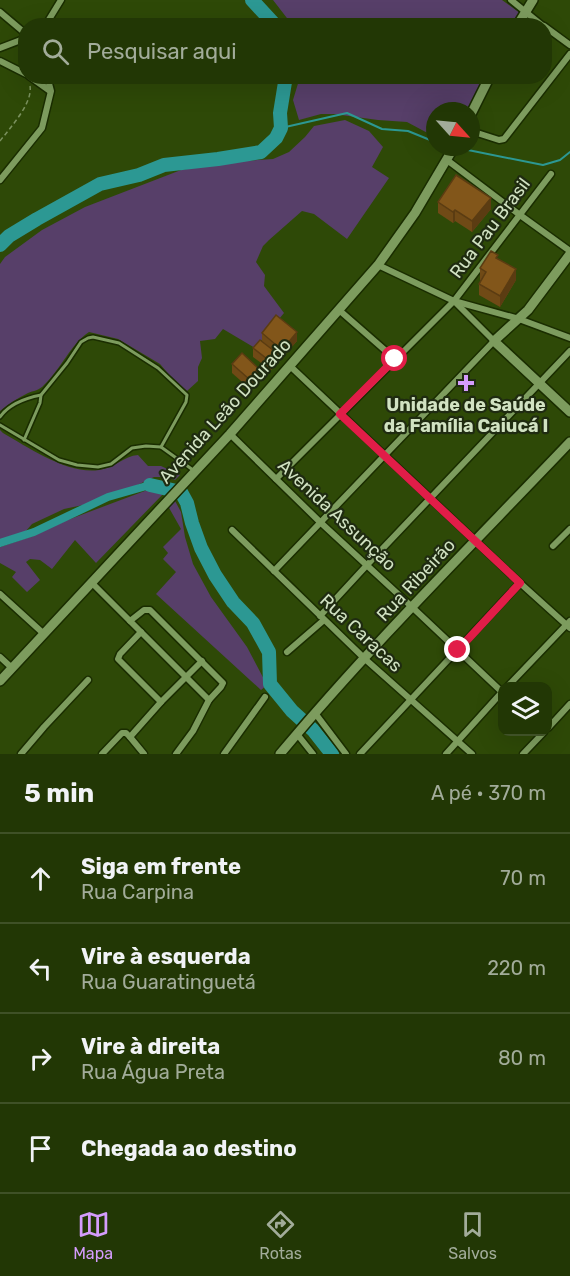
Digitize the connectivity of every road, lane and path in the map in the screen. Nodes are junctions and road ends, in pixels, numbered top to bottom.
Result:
1 (61, 0) edge
2 (511, 0) edge
3 (533, 0) edge
4 (0, 12) edge
5 (524, 12) junction
6 (50, 18) edge
7 (521, 18) edge
8 (533, 18) edge
9 (18, 29) edge
10 (552, 32) edge
11 (18, 40) edge
12 (570, 45) edge
13 (0, 48) edge
14 (570, 54) edge
15 (0, 61) edge
16 (18, 71) edge
17 (552, 78) edge
18 (30, 84) edge
19 (39, 84) edge
20 (50, 84) edge
21 (486, 84) edge
22 (547, 84) edge
23 (51, 92) junction
24 (477, 102) edge
25 (480, 134) edge
26 (0, 141) edge
27 (449, 156) edge
28 (447, 160) junction
29 (551, 174) dead end
30 (0, 180) edge
31 (520, 215) junction
32 (570, 252) edge
33 (378, 265) junction
34 (454, 301) junction
35 (339, 310) junction
36 (519, 319) junction
37 (570, 338) edge
38 (494, 341) junction
39 (570, 351) edge
40 (395, 359) junction
41 (289, 365) junction
42 (540, 384) junction
43 (41, 395) junction
44 (570, 412) edge
45 (340, 414) junction
46 (0, 417) edge
47 (0, 425) edge
48 (230, 434) junction
49 (24, 440) junction
50 (570, 442) edge
51 (161, 447) junction
52 (386, 455) junction
53 (195, 471) junction
54 (276, 479) junction
55 (430, 499) junction
56 (320, 522) junction
57 (570, 529) edge
58 (232, 530) dead end
59 (476, 541) junction
60 (553, 546) dead end
61 (367, 565) junction
62 (274, 571) junction
63 (92, 583) junction
64 (520, 583) junction
65 (0, 594) edge
66 (412, 607) junction
67 (322, 618) junction
68 (130, 621) junction
69 (569, 625) edge
70 (141, 632) junction
71 (44, 634) junction
72 (458, 650) junction
73 (287, 652) dead end
74 (0, 657) edge
75 (365, 659) junction
76 (202, 661) junction
77 (12, 668) junction
78 (185, 677) junction
79 (88, 680) dead end
80 (0, 681) edge
81 (513, 682) edge
82 (498, 688) edge
83 (498, 696) edge
84 (265, 697) dead end
85 (209, 700) junction
86 (411, 700) junction
87 (161, 702) junction
88 (570, 704) edge
89 (314, 714) junction
90 (552, 724) edge
91 (298, 733) junction
92 (540, 736) edge
93 (130, 737) junction
94 (458, 741) junction
95 (106, 753) edge
96 (21, 754) edge
97 (144, 754) edge
98 (176, 754) edge
99 (224, 754) edge
100 (280, 754) edge
101 (313, 754) edge
102 (346, 754) edge
103 (360, 754) edge
104 (446, 754) edge
105 (472, 754) edge
106 (523, 754) edge

1 - 6 street
2 - 5 street
3 - 5 main road
4 - 9 street
5 - 7 main road
5 - 8 street
10 - 12 street
11 - 13 street
14 - 17 street
15 - 16 street
18 - 26 path
19 - 23 street
20 - 23 street
21 - 24 main road
22 - 25 street
23 - 30 street
27 - 28 main road, Avenida Leão Dourado
28 - 31 street
28 - 33 main road, Avenida Leão Dourado
29 - 31 street, Rua Pau Brasil
31 - 32 street
31 - 34 street, Rua Pau Brasil
32 - 36 main road
33 - 34 street
33 - 35 main road, Avenida Leão Dourado
34 - 36 street
34 - 38 street
34 - 40 street, Rua Pau Brasil
35 - 40 street
35 - 41 main road, Avenida Leão Dourado
36 - 37 street
36 - 38 main road
38 - 42 main road
38 - 52 street
39 - 42 street
40 - 45 street, Rua Pau Brasil
41 - 45 street
41 - 48 main road, Avenida Leão Dourado
42 - 44 main road
42 - 55 street
43 - 46 lane
43 - 49 lane
43 - 51 lane
45 - 52 street
45 - 54 street, Rua Pau Brasil
47 - 49 lane
48 - 53 main road, Avenida Leão Dourado
48 - 54 street, Avenida Assunção
49 - 51 lane
50 - 59 main road, Rua Ribeirão
51 - 53 lane
52 - 55 street
52 - 56 street
53 - 63 main road, Avenida Leão Dourado
54 - 56 street, Avenida Assunção
55 - 59 street
55 - 61 street
56 - 61 street, Avenida Assunção
56 - 62 street
57 - 60 street
58 - 62 street, Rua Caracas
59 - 64 street
59 - 66 main road, Rua Ribeirão
61 - 66 street, Avenida Assunção
61 - 67 street
62 - 67 street, Rua Caracas
63 - 68 street
63 - 71 main road, Avenida Leão Dourado
64 - 69 street
64 - 72 street
65 - 71 street
66 - 72 street, Avenida Assunção
66 - 75 main road, Rua Ribeirão
67 - 73 street
67 - 75 street, Rua Caracas
68 - 70 street
68 - 76 street
69 - 81 street
70 - 78 street
70 - 87 street
71 - 77 main road, Avenida Leão Dourado
72 - 82 street, Avenida Assunção
72 - 86 street
74 - 77 street
75 - 86 street, Rua Caracas
75 - 89 main road, Rua Ribeirão
76 - 78 street
76 - 85 street
77 - 80 main road, Avenida Leão Dourado
78 - 85 street
78 - 87 street
79 - 96 street
83 - 94 street
84 - 99 street
85 - 98 street
86 - 94 street, Rua Caracas
86 - 103 street
87 - 93 street
88 - 90 street
89 - 91 main road, Rua Ribeirão
89 - 102 street
91 - 100 main road, Rua Ribeirão
91 - 101 street
92 - 106 street
93 - 95 street
93 - 97 street
94 - 104 street
94 - 105 street, Rua Caracas

